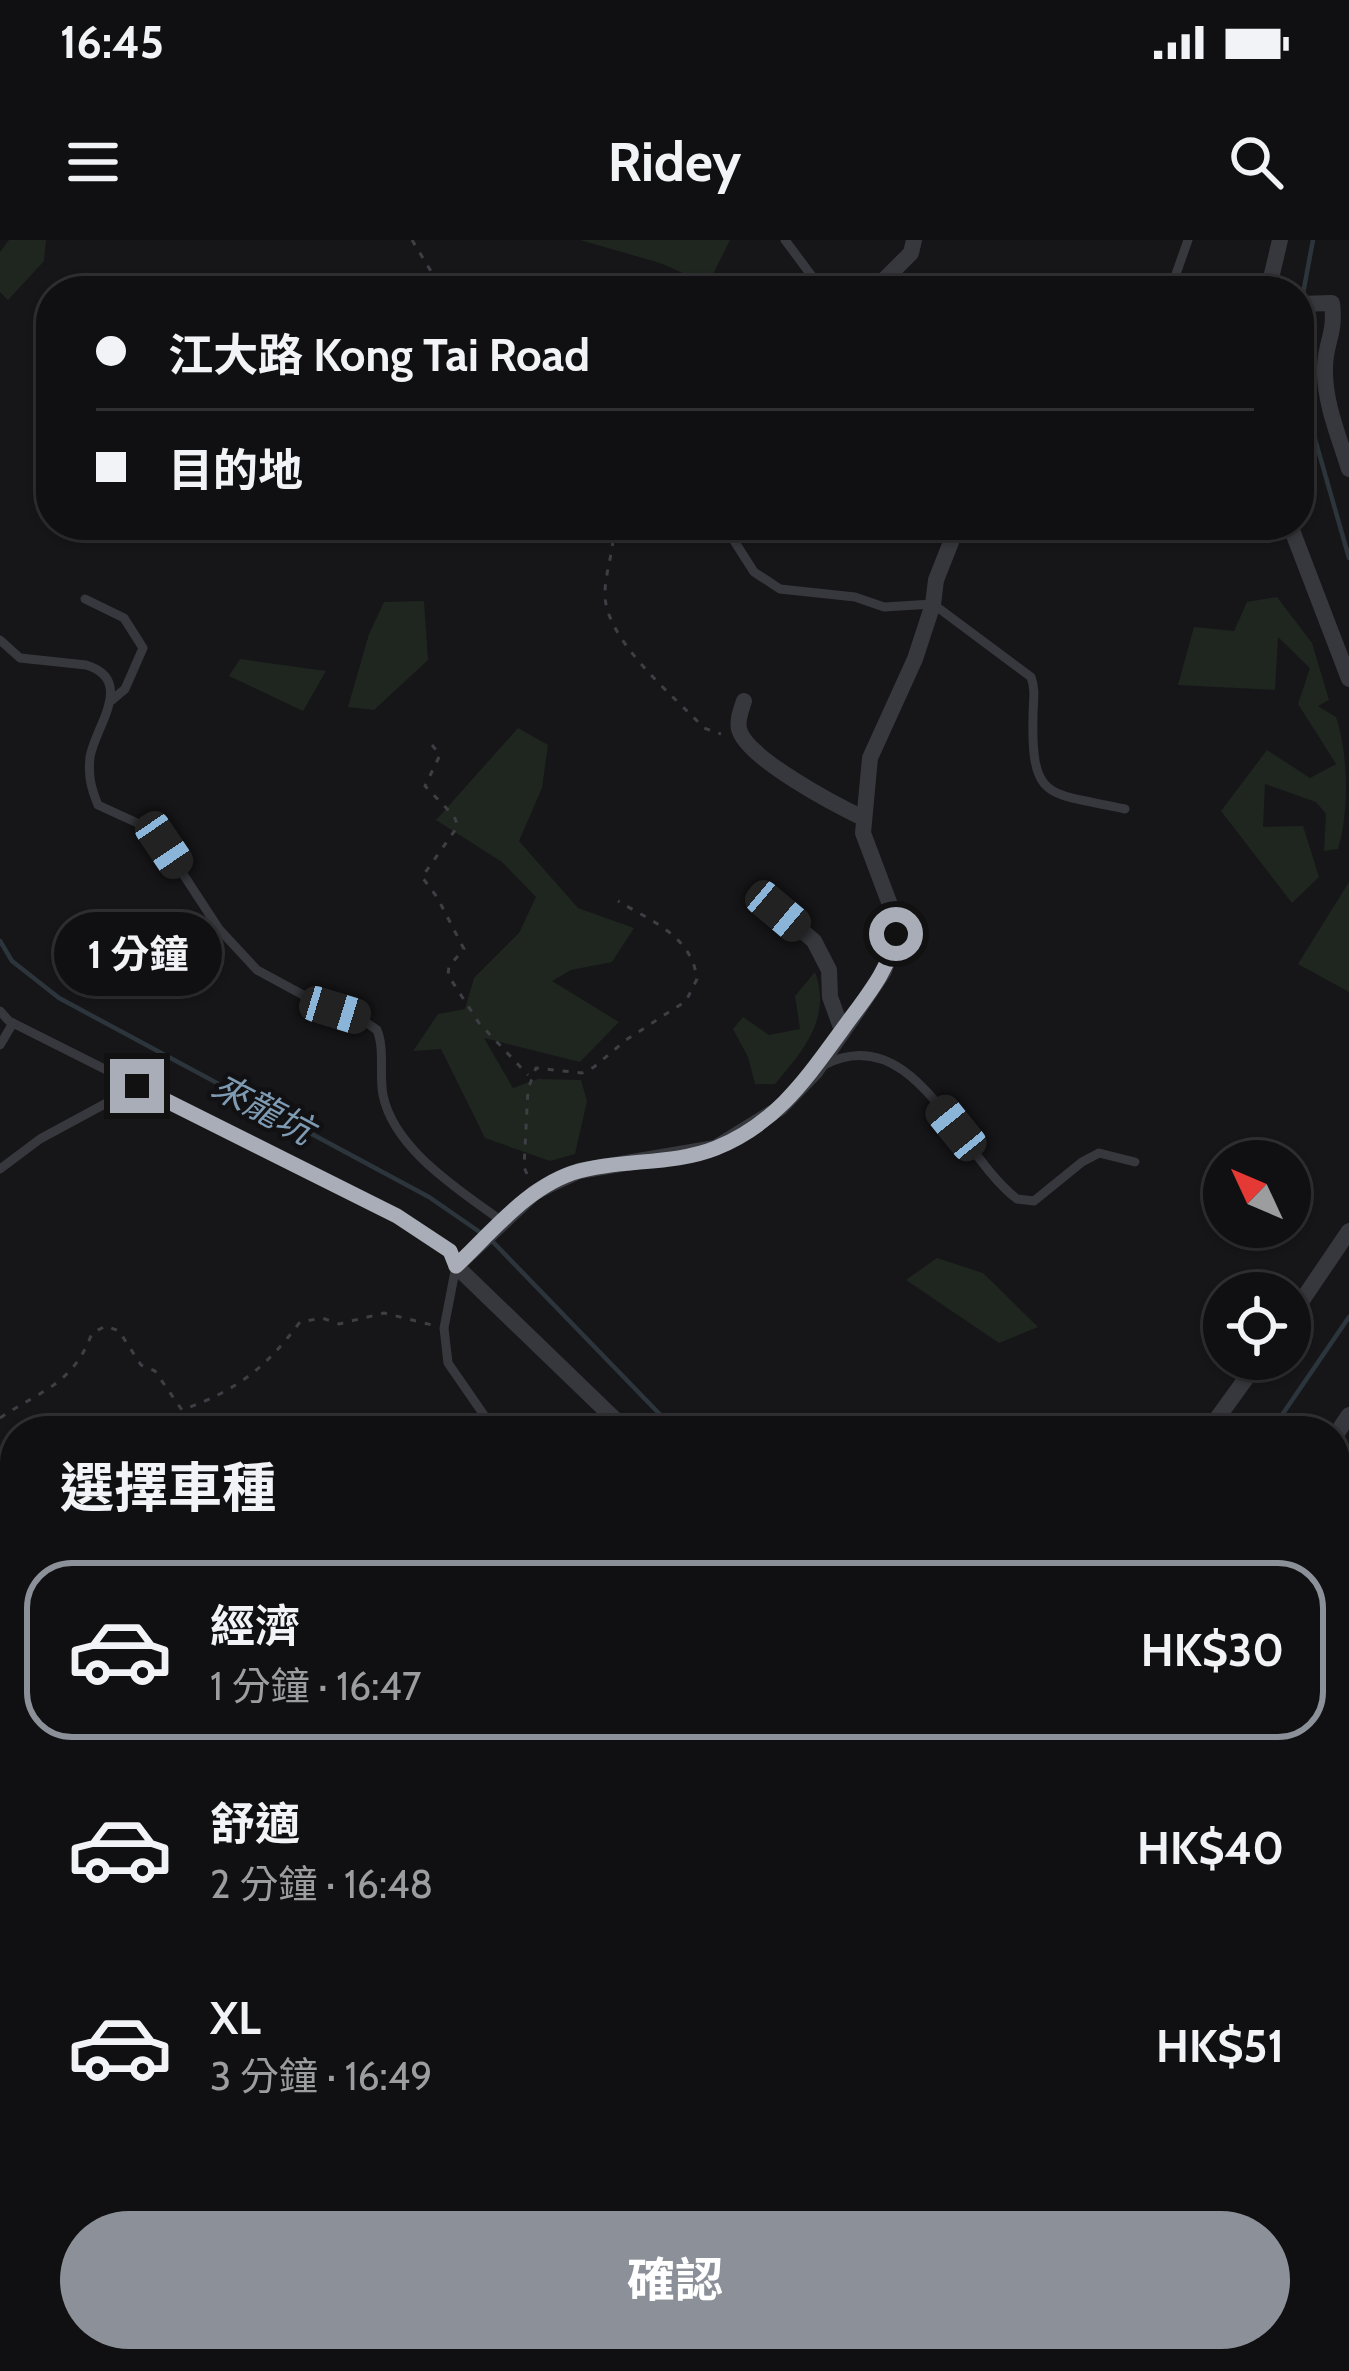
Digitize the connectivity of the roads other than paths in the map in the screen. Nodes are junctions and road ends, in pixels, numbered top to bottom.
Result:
1 (785, 240) edge
2 (914, 240) edge
3 (1188, 240) edge
4 (1280, 240) edge
5 (812, 276) edge
6 (888, 276) edge
7 (1175, 276) edge
8 (1272, 276) edge
9 (1341, 299) edge
10 (1349, 469) edge
11 (734, 540) edge
12 (952, 540) edge
13 (1296, 540) edge
14 (86, 599) dead end
15 (933, 604) junction
16 (0, 640) edge
17 (1349, 679) edge
18 (112, 700) junction
19 (744, 701) dead end
20 (1125, 809) dead end
21 (863, 818) junction
22 (778, 911) dead end
23 (0, 1011) edge
24 (14, 1023) junction
25 (842, 1030) junction
26 (0, 1045) edge
27 (815, 1072) junction
28 (137, 1086) junction
29 (1135, 1162) dead end
30 (0, 1168) edge
31 (498, 1226) junction
32 (1349, 1231) edge
33 (463, 1260) junction
34 (1311, 1287) edge
35 (1245, 1380) edge
36 (485, 1416) edge
37 (613, 1416) edge
38 (1219, 1416) edge

1 - 5 lane
2 - 6 street
3 - 7 lane
4 - 8 street
9 - 10 street
11 - 15 lane
12 - 15 street
13 - 17 street
14 - 18 lane
15 - 20 lane
15 - 21 street
16 - 18 lane
18 - 31 lane
19 - 21 street
21 - 25 street
22 - 25 street
23 - 24 lane
24 - 26 lane
24 - 28 lane
25 - 27 street
27 - 29 lane
27 - 31 street
28 - 30 lane
28 - 33 lane
31 - 33 street
32 - 34 street
33 - 36 lane
33 - 37 street
35 - 38 street

